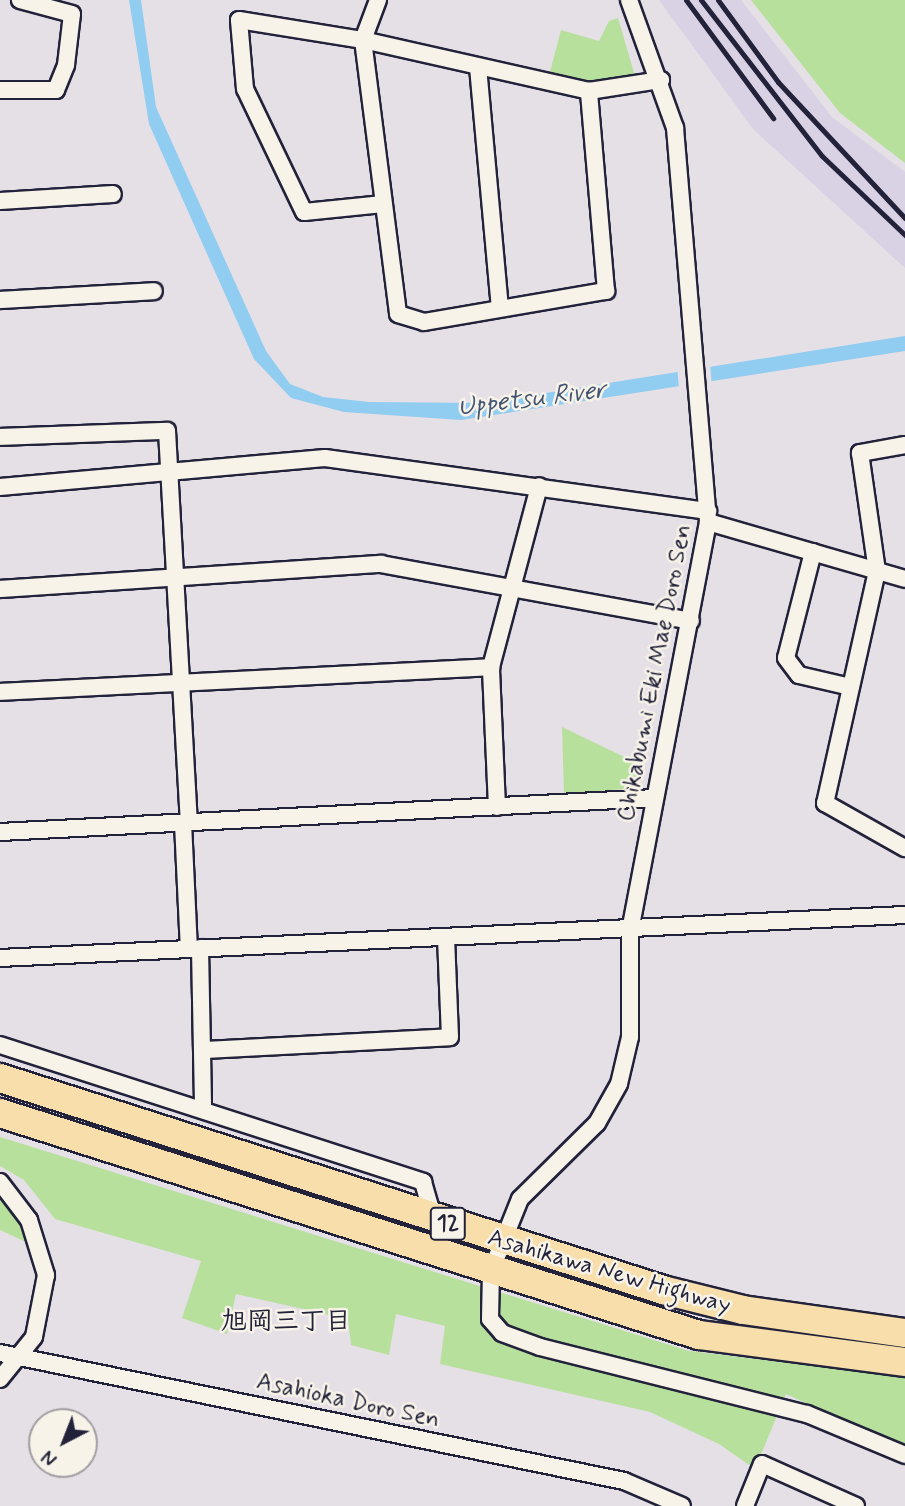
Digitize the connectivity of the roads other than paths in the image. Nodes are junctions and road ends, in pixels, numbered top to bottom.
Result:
1 (20, 0) edge
2 (378, 0) edge
3 (629, 0) edge
4 (70, 7) edge
5 (363, 40) junction
6 (478, 67) junction
7 (661, 80) junction
8 (0, 90) edge
9 (589, 91) junction
10 (113, 194) dead end
11 (0, 201) edge
12 (383, 204) junction
13 (154, 291) dead end
14 (0, 300) edge
15 (500, 307) junction
16 (0, 437) edge
17 (905, 445) edge
18 (171, 477) junction
19 (539, 486) junction
20 (0, 487) edge
21 (708, 516) junction
22 (813, 552) junction
23 (877, 571) junction
24 (176, 578) junction
25 (905, 579) edge
26 (512, 588) junction
27 (0, 589) edge
28 (691, 621) junction
29 (491, 667) junction
30 (180, 682) junction
31 (851, 687) junction
32 (0, 692) edge
33 (655, 798) junction
34 (497, 807) junction
35 (186, 822) junction
36 (0, 832) edge
37 (905, 848) edge
38 (905, 915) edge
39 (630, 929) junction
40 (446, 938) junction
41 (194, 948) junction
42 (0, 958) edge
43 (0, 1045) edge
44 (205, 1050) junction
45 (0, 1078) edge
46 (203, 1107) junction
47 (0, 1113) edge
48 (0, 1182) edge
49 (433, 1218) junction
50 (501, 1240) junction
51 (491, 1271) junction
52 (905, 1333) edge
53 (0, 1353) edge
54 (21, 1356) junction
55 (905, 1362) edge
56 (0, 1379) edge
57 (905, 1455) edge
58 (682, 1506) edge
59 (745, 1506) edge
60 (856, 1506) edge

1 - 4 street
2 - 5 street
3 - 7 street
4 - 8 street
5 - 6 street
5 - 12 street
5 - 12 street
6 - 9 street
6 - 15 street
7 - 9 street
7 - 21 street, Chikabumi Eki Mae Doro Sen
9 - 15 street
10 - 11 street
12 - 15 street
13 - 14 street
16 - 18 street
17 - 23 street
18 - 19 street
18 - 20 street
18 - 24 street
19 - 21 street
19 - 26 street
21 - 22 street
21 - 28 street, Chikabumi Eki Mae Doro Sen
22 - 23 street
22 - 31 street
23 - 25 street
23 - 31 street
24 - 26 street
24 - 27 street
24 - 30 street
26 - 28 street
26 - 29 street
28 - 33 street, Chikabumi Eki Mae Doro Sen
29 - 30 street
29 - 34 street
30 - 32 street
30 - 35 street
31 - 37 street
33 - 34 street
33 - 39 street, Chikabumi Eki Mae Doro Sen
34 - 35 street
35 - 36 street
35 - 41 street
38 - 39 street
39 - 40 street
39 - 50 street, Chikabumi Eki Mae Doro Sen
40 - 41 street
40 - 44 street
41 - 42 street
41 - 44 street
43 - 46 street
44 - 46 street
45 - 49 highway, Asahikawa New Highway / 12
46 - 49 street
47 - 51 highway, Asahikawa New Highway / 12
48 - 54 street
49 - 50 highway, Asahikawa New Highway / 12
50 - 51 street, Chikabumi Eki Mae Doro Sen
50 - 52 highway, Asahikawa New Highway / 12
51 - 55 highway, Asahikawa New Highway / 12
51 - 57 street, Chikabumi Eki Mae Doro Sen
53 - 54 street, Asahioka Doro Sen
54 - 56 street
54 - 58 street, Asahioka Doro Sen
59 - 60 street

